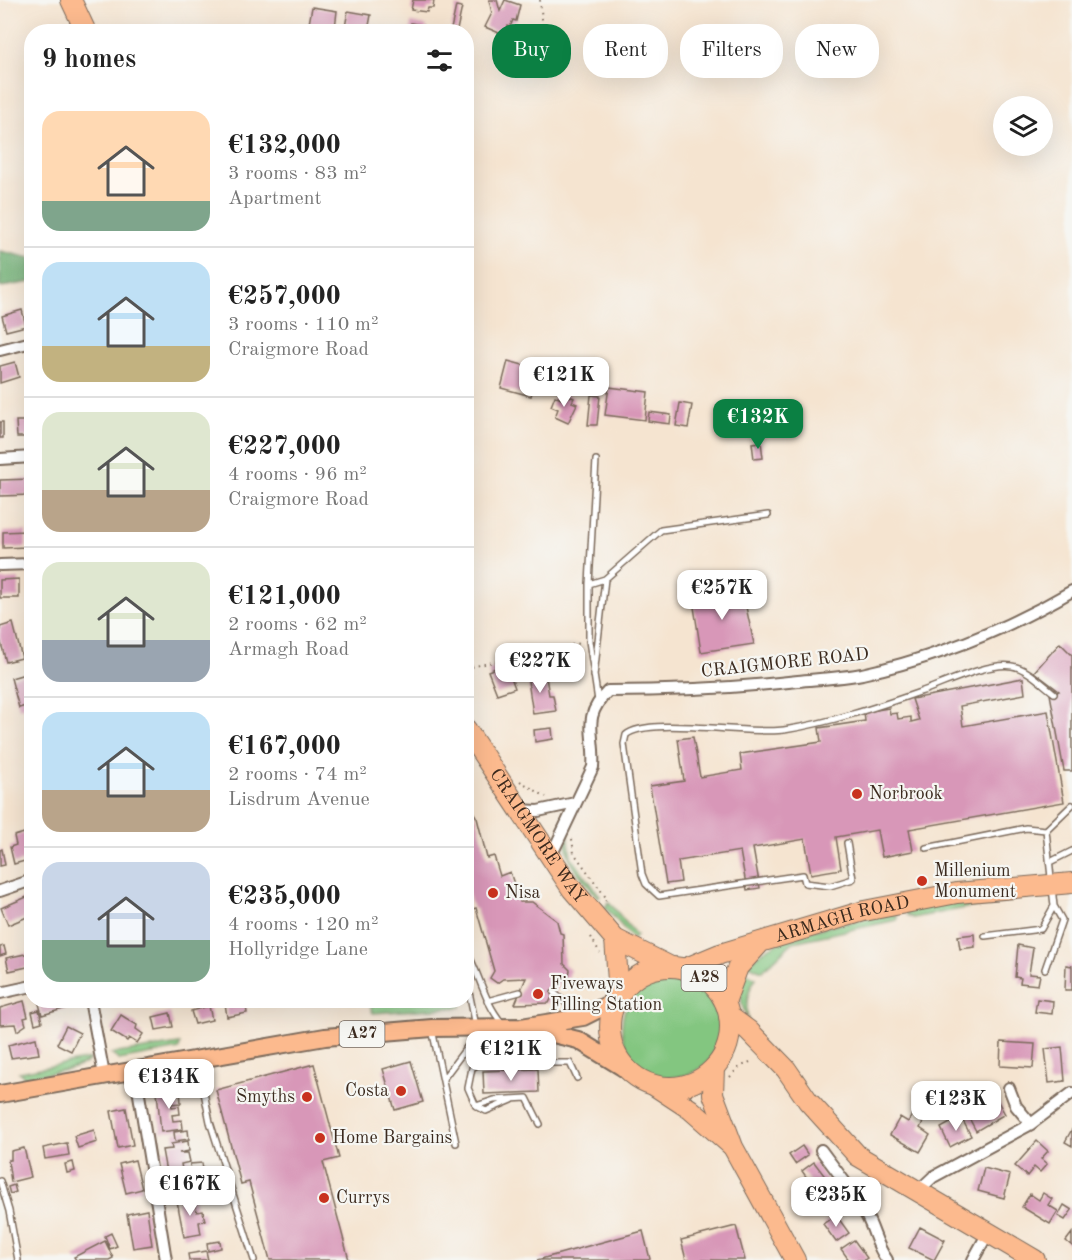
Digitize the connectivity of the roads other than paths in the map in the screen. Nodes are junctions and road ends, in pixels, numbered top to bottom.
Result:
1 (71, 0) edge
2 (82, 24) edge
3 (24, 344) edge
4 (0, 350) edge
5 (24, 458) edge
6 (0, 459) edge
7 (596, 460) dead end
8 (768, 515) dead end
9 (24, 564) edge
10 (0, 565) edge
11 (606, 579) junction
12 (589, 584) junction
13 (1072, 591) edge
14 (594, 676) junction
15 (1054, 693) dead end
16 (598, 701) junction
17 (474, 741) edge
18 (575, 803) junction
19 (1072, 805) edge
20 (520, 810) junction
21 (1046, 830) junction
22 (847, 843) dead end
23 (926, 848) dead end
24 (1072, 851) edge
25 (550, 858) junction
26 (1050, 861) junction
27 (24, 883) edge
28 (1063, 884) edge
29 (0, 891) edge
30 (1054, 906) junction
31 (985, 936) dead end
32 (615, 939) junction
33 (758, 945) junction
34 (678, 968) junction
35 (474, 969) edge
36 (1045, 969) dead end
37 (24, 988) edge
38 (474, 989) edge
39 (520, 992) dead end
40 (0, 993) edge
41 (554, 993) dead end
42 (618, 997) junction
43 (487, 1000) junction
44 (91, 1008) edge
45 (727, 1009) junction
46 (574, 1018) junction
47 (499, 1027) junction
48 (432, 1028) junction
49 (759, 1044) junction
50 (727, 1047) junction
51 (198, 1058) junction
52 (714, 1068) junction
53 (135, 1070) junction
54 (627, 1070) junction
55 (104, 1075) junction
56 (577, 1078) dead end
57 (442, 1079) junction
58 (655, 1086) junction
59 (1009, 1088) dead end
60 (1072, 1093) edge
61 (0, 1094) edge
62 (540, 1124) dead end
63 (1030, 1124) junction
64 (456, 1143) dead end
65 (733, 1147) junction
66 (821, 1150) dead end
67 (0, 1181) edge
68 (917, 1192) junction
69 (988, 1233) junction
70 (163, 1259) edge
71 (18, 1260) edge
72 (254, 1260) edge
73 (795, 1260) edge
74 (886, 1260) edge
75 (973, 1260) edge
76 (1035, 1260) edge

1 - 2 highway
3 - 4 street
5 - 6 street
7 - 12 lane
8 - 11 lane
9 - 10 street
11 - 12 lane
11 - 14 lane
12 - 14 lane
13 - 16 street, CRAIGMORE ROAD
14 - 16 lane
15 - 22 lane
16 - 18 street
17 - 20 highway, CRAIGMORE WAY
18 - 20 street
18 - 25 street
19 - 21 lane
20 - 25 highway, CRAIGMORE WAY
21 - 23 lane
21 - 26 lane
24 - 26 lane
25 - 32 highway, CRAIGMORE WAY
26 - 28 lane
27 - 29 street
28 - 30 lane
28 - 33 highway, ARMAGH ROAD / A28
30 - 31 lane
30 - 36 lane
32 - 34 highway, CRAIGMORE WAY
32 - 42 highway
33 - 34 highway, ARMAGH ROAD / A28
33 - 45 highway, ARMAGH ROAD / A28
34 - 42 highway, A28
34 - 45 highway, A28
35 - 43 lane
37 - 40 street
38 - 47 lane
39 - 43 lane
41 - 46 lane
42 - 46 main road, A27
42 - 54 highway
43 - 47 lane
44 - 55 street
45 - 49 highway
45 - 50 highway, A28
46 - 47 main road, A27
47 - 48 main road, A27
47 - 54 main road, A27
47 - 57 lane
48 - 51 main road, A27
48 - 57 lane
49 - 50 highway
49 - 68 highway
50 - 52 highway, A28
51 - 53 main road, A27
51 - 72 lane
52 - 58 highway, A28
52 - 65 highway
53 - 55 main road, A27
53 - 70 street
54 - 58 highway
55 - 61 main road, A27
56 - 62 lane
57 - 64 lane
58 - 65 highway
59 - 63 street
60 - 63 street
63 - 68 street
65 - 73 highway
66 - 74 street
67 - 71 lane
68 - 69 highway
69 - 75 street
69 - 76 highway

